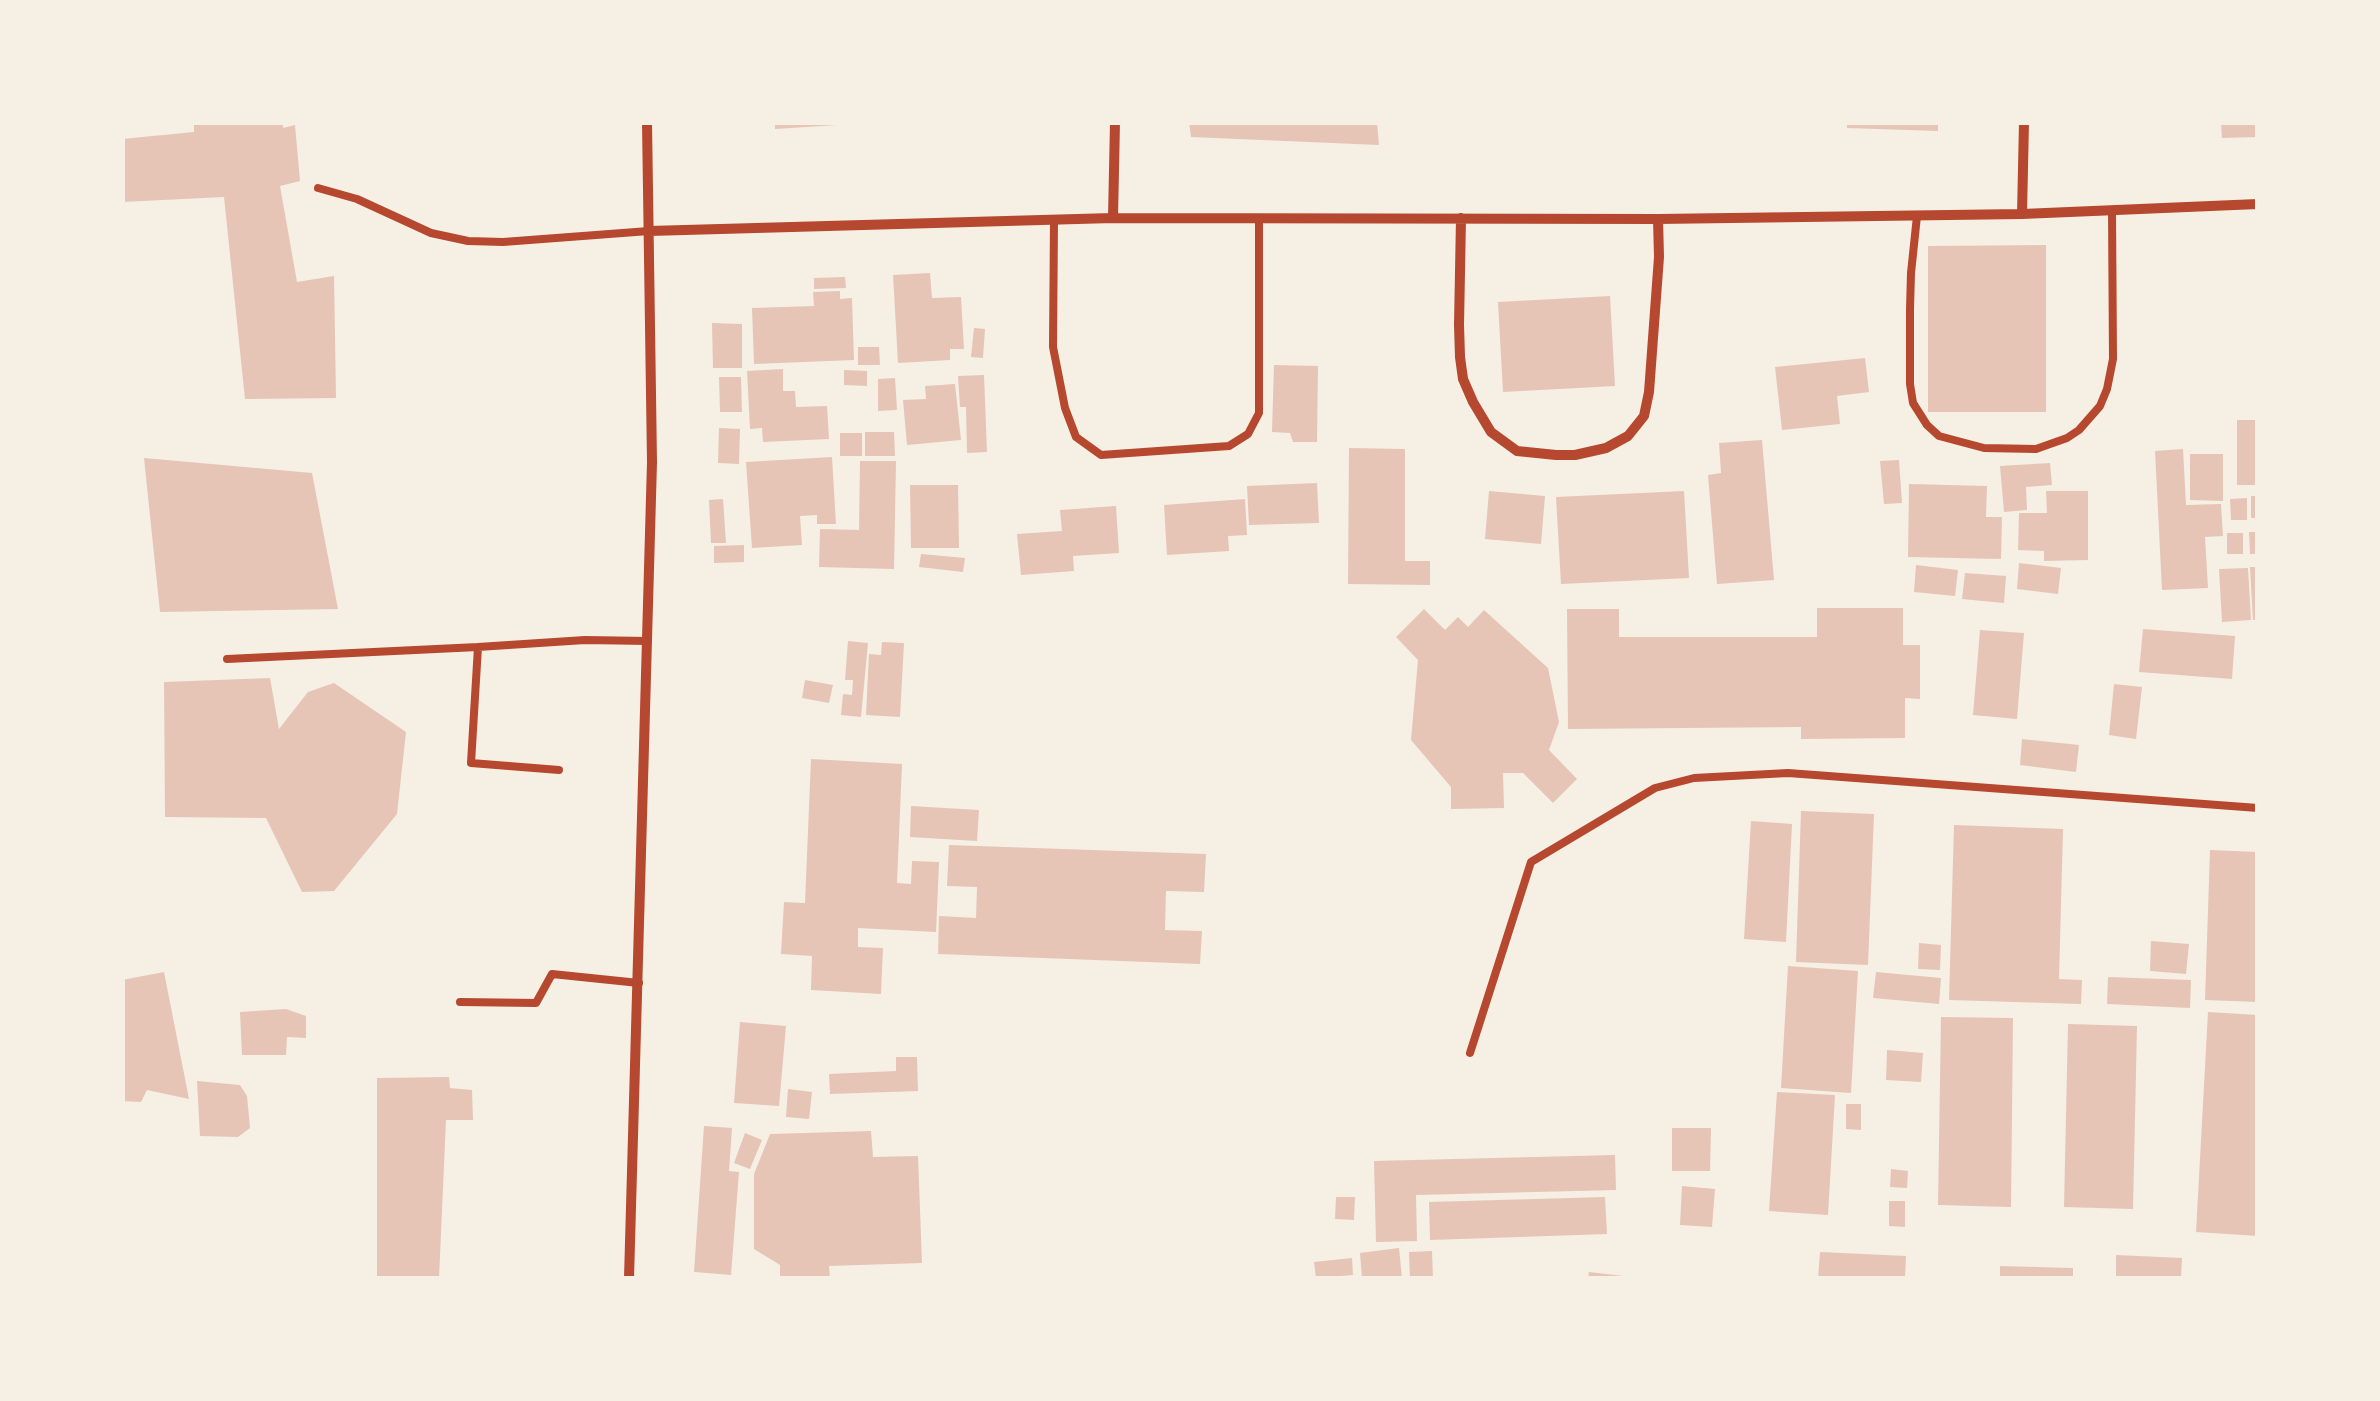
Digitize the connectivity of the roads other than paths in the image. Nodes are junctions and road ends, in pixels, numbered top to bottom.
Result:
1 (647, 122) edge
2 (1115, 122) edge
3 (2024, 122) edge
4 (318, 188) dead end
5 (2258, 204) edge
6 (2112, 210) junction
7 (2022, 214) junction
8 (1917, 216) junction
9 (1113, 218) junction
10 (1258, 218) junction
11 (1461, 218) junction
12 (1658, 219) junction
13 (1054, 220) junction
14 (650, 231) junction
15 (648, 641) junction
16 (478, 647) junction
17 (227, 659) dead end
18 (559, 770) dead end
19 (2258, 808) edge
20 (639, 983) junction
21 (460, 1002) dead end
22 (1470, 1053) dead end
23 (629, 1278) edge

1 - 14 street
2 - 9 street
3 - 7 street
4 - 14 lane
5 - 6 street
6 - 7 street
6 - 8 lane
7 - 8 street
8 - 12 street
9 - 10 street
9 - 13 street
10 - 11 street
10 - 13 lane
11 - 12 street
11 - 12 street
13 - 14 street
14 - 15 street
15 - 16 lane
15 - 20 street
16 - 17 lane
16 - 18 lane
19 - 22 lane
20 - 21 lane
20 - 23 street

